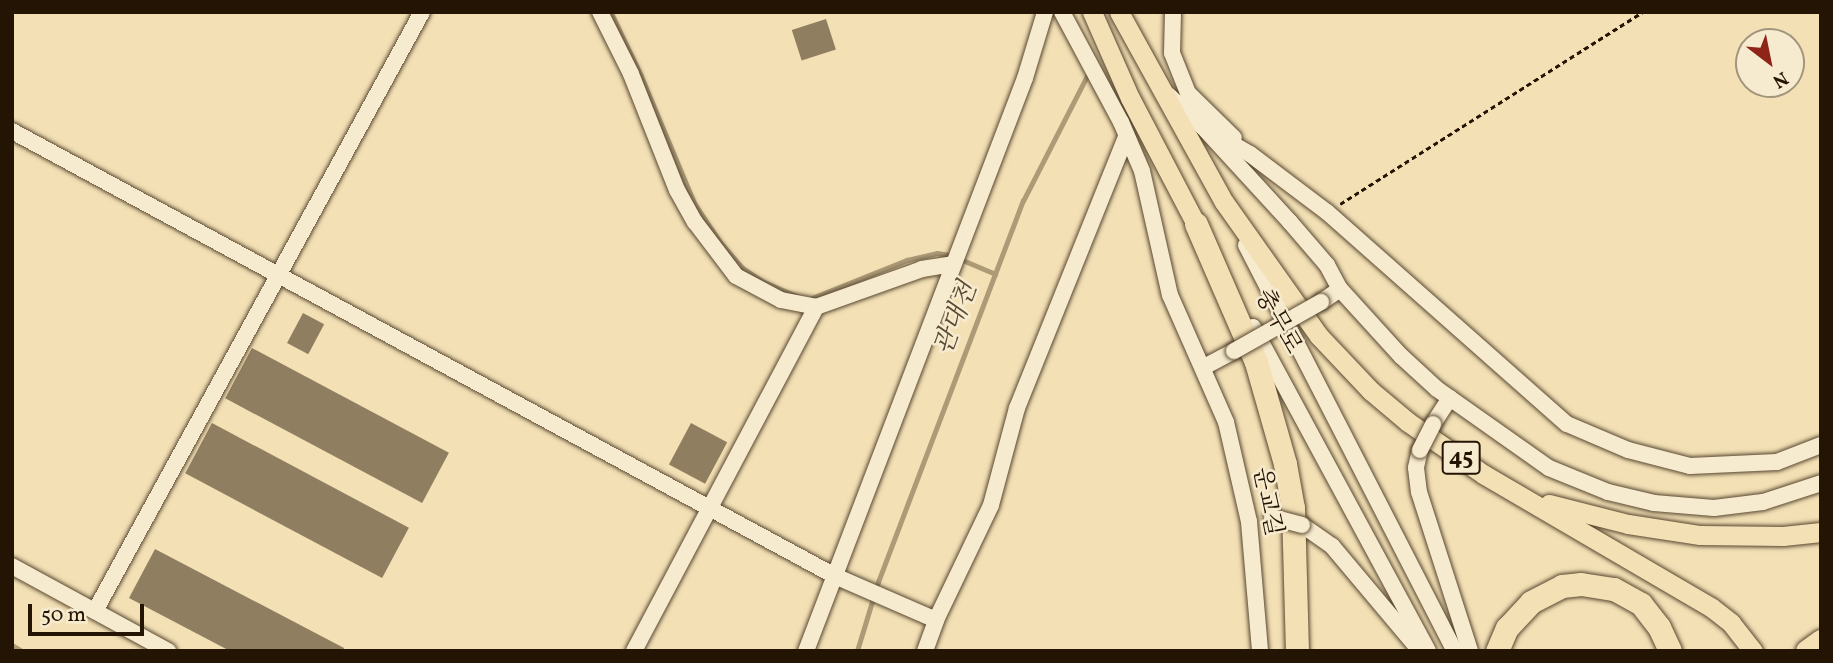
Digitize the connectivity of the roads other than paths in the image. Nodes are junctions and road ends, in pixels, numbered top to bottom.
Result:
1 (422, 12) edge
2 (600, 12) edge
3 (1045, 12) edge
4 (1062, 12) edge
5 (1092, 12) edge
6 (1119, 12) edge
7 (1173, 12) edge
8 (1159, 88) junction
9 (1203, 127) junction
10 (1124, 130) junction
11 (12, 131) edge
12 (1250, 154) junction
13 (1224, 202) junction
14 (1196, 224) junction
15 (953, 264) junction
16 (277, 275) junction
17 (1340, 289) junction
18 (816, 307) junction
19 (1204, 367) junction
20 (1450, 398) junction
21 (1821, 445) edge
22 (1483, 474) junction
23 (1821, 483) edge
24 (710, 509) junction
25 (1249, 522) junction
26 (1821, 532) edge
27 (12, 566) edge
28 (838, 578) junction
29 (95, 611) junction
30 (936, 620) junction
31 (1821, 641) edge
32 (168, 651) edge
33 (634, 651) edge
34 (806, 651) edge
35 (925, 651) edge
36 (1260, 651) edge
37 (1297, 651) edge
38 (1420, 651) edge
39 (1428, 651) edge
40 (1455, 651) edge
41 (1470, 651) edge
42 (1497, 651) edge
43 (1670, 651) edge
44 (1754, 651) edge
45 (1807, 651) edge

1 - 16 street
2 - 18 street
3 - 15 street
4 - 10 street, 운교길
5 - 14 main road, 충무로
6 - 8 main road, 충무로 / 45
7 - 12 street
8 - 9 street
8 - 13 main road, 충무로 / 45
9 - 12 street
9 - 17 street
10 - 19 street, 운교길
10 - 30 street
11 - 16 street
12 - 21 street
13 - 22 main road, 45
13 - 40 street, 충무로
14 - 37 highway
14 - 39 street, 충무로
15 - 18 street
15 - 28 street
16 - 24 street
16 - 29 street
17 - 19 street, bridge
17 - 20 street
18 - 24 street
19 - 25 street, 운교길
20 - 23 street
20 - 41 street, bridge
22 - 26 main road
22 - 44 main road, 45
24 - 28 street
24 - 33 street
25 - 36 street, 운교길
25 - 38 street, bridge
27 - 29 street
28 - 30 street
28 - 34 street
29 - 32 street
30 - 35 street
31 - 45 highway
42 - 43 highway

